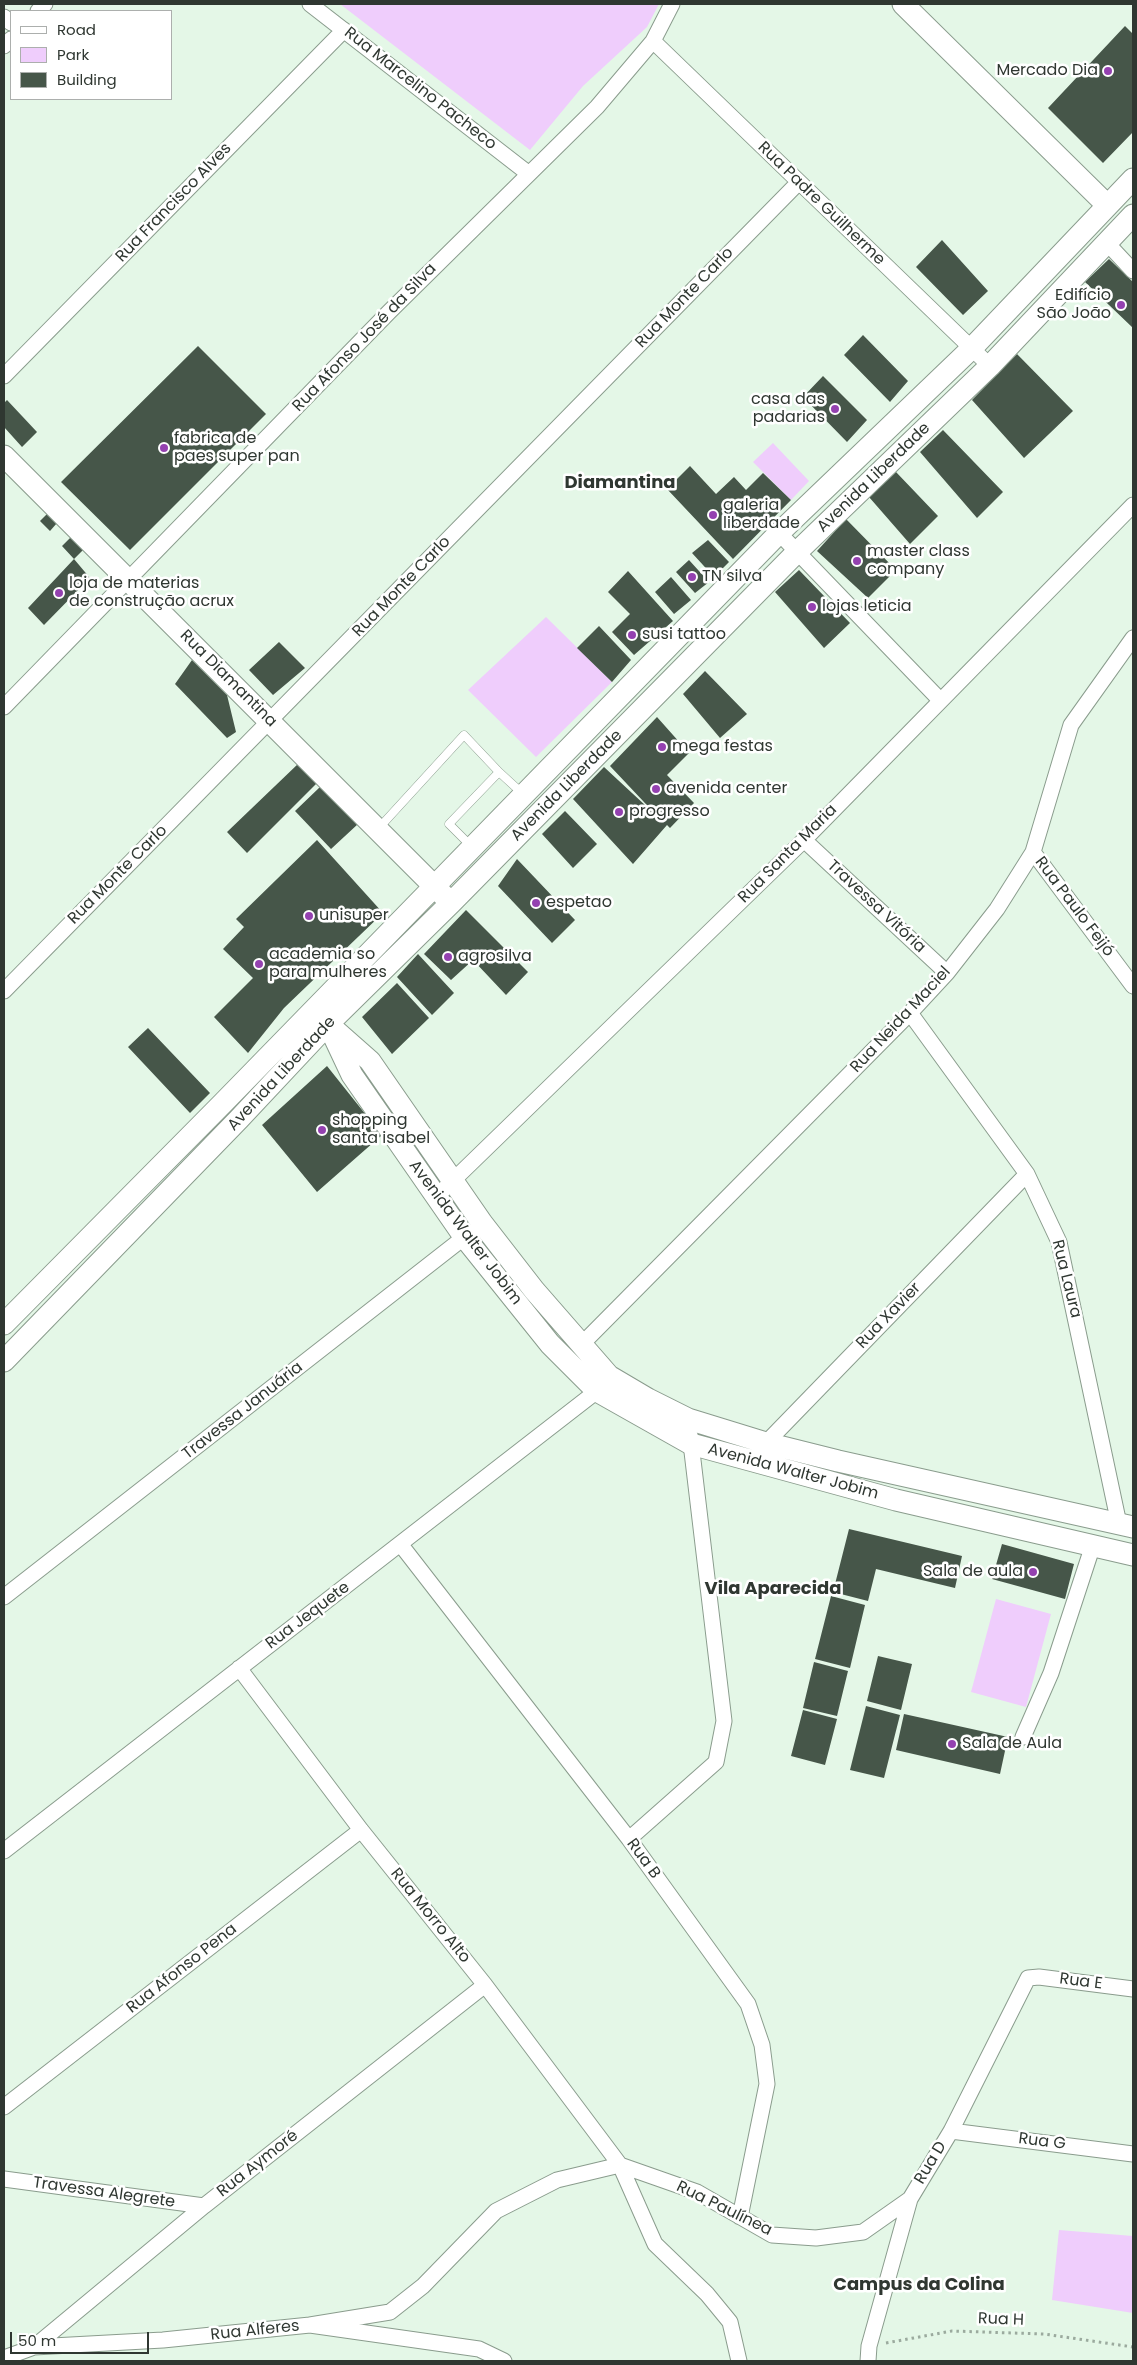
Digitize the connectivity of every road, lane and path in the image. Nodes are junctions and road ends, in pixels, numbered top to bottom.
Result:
1 (310, 4) edge
2 (672, 4) edge
3 (903, 4) edge
4 (344, 30) junction
5 (653, 41) junction
6 (529, 174) junction
7 (1133, 179) edge
8 (799, 182) junction
9 (1107, 205) junction
10 (1133, 215) edge
11 (1106, 242) junction
12 (1133, 271) edge
13 (972, 348) junction
14 (990, 366) junction
15 (4, 376) edge
16 (4, 456) edge
17 (1133, 505) edge
18 (779, 533) junction
19 (798, 552) junction
20 (128, 581) junction
21 (1133, 638) edge
22 (940, 700) junction
23 (4, 708) edge
24 (270, 721) junction
25 (499, 772) junction
26 (523, 795) junction
27 (378, 829) junction
28 (804, 840) junction
29 (472, 847) junction
30 (1033, 852) junction
31 (435, 886) junction
32 (451, 903) junction
33 (948, 973) junction
34 (1133, 986) edge
35 (4, 991) edge
36 (910, 1014) junction
37 (322, 1016) junction
38 (223, 1104) junction
39 (239, 1120) junction
40 (1027, 1174) junction
41 (452, 1181) junction
42 (436, 1197) junction
43 (482, 1223) junction
44 (465, 1238) junction
45 (4, 1324) edge
46 (582, 1344) junction
47 (4, 1360) edge
48 (603, 1384) junction
49 (688, 1419) junction
50 (766, 1442) junction
51 (691, 1444) junction
52 (762, 1464) junction
53 (1126, 1525) edge
54 (401, 1545) junction
55 (1093, 1545) junction
56 (1133, 1555) edge
57 (4, 1598) edge
58 (239, 1668) junction
59 (1023, 1737) dead end
60 (361, 1830) junction
61 (629, 1839) junction
62 (4, 1852) edge
63 (1028, 1978) joint
64 (485, 1985) junction
65 (1133, 1989) edge
66 (4, 2107) edge
67 (951, 2131) junction
68 (1133, 2154) edge
69 (620, 2165) junction
70 (4, 2179) edge
71 (910, 2199) junction
72 (204, 2206) junction
73 (740, 2217) junction
74 (310, 2325) junction
75 (34, 2347) junction
76 (1133, 2347) edge
77 (868, 2354) edge
78 (4, 2358) edge
79 (504, 2361) edge
80 (739, 2361) edge

1 - 4 street, Rua Marcelino Pacheco
2 - 5 street, Rua Afonso José da Silva
3 - 9 main road
4 - 6 street, Rua Marcelino Pacheco
4 - 15 street, Rua Francisco Alves
5 - 6 street, Rua Afonso José da Silva
5 - 8 street, Rua Padre Guilherme
6 - 20 street, Rua Afonso José da Silva
7 - 9 main road, Avenida Liberdade
8 - 13 street, Rua Padre Guilherme
8 - 24 street, Rua Monte Carlo
9 - 11 main road
9 - 13 main road, Avenida Liberdade
10 - 11 main road, Avenida Liberdade
11 - 12 street
11 - 14 main road, Avenida Liberdade
13 - 14 street, Rua Padre Guilherme
13 - 18 main road, Avenida Liberdade
14 - 19 main road, Avenida Liberdade
16 - 20 main road, Rua Diamantina
17 - 22 street, Rua Santa Maria
18 - 19 street
18 - 26 main road, Avenida Liberdade
19 - 22 street
19 - 32 main road, Avenida Liberdade
20 - 23 street, Rua Afonso José da Silva
20 - 24 main road, Rua Diamantina
21 - 30 street, Rua Neida Maciel
22 - 28 street, Rua Santa Maria
24 - 27 main road, Rua Diamantina
24 - 35 street, Rua Monte Carlo
25 - 26 lane
25 - 27 lane
25 - 29 lane
26 - 29 main road, Avenida Liberdade
27 - 31 main road, Rua Diamantina
28 - 33 street, Travessa Vitória
28 - 41 street, Rua Santa Maria
29 - 31 main road, Avenida Liberdade
30 - 33 street, Rua Neida Maciel
30 - 34 street, Rua Paulo Feijó
31 - 32 main road, Rua Diamantina
31 - 37 main road, Avenida Liberdade
32 - 37 main road, Avenida Liberdade
33 - 36 street, Rua Neida Maciel
36 - 40 street, Rua Laura
36 - 46 street, Rua Neida Maciel
37 - 38 main road, Avenida Liberdade
37 - 39 main road, Avenida Liberdade
37 - 41 main road, Avenida Walter Jobim
37 - 42 main road, Avenida Walter Jobim
38 - 39 main road
38 - 45 main road, Avenida Liberdade
39 - 47 main road, Avenida Liberdade
40 - 50 street, Rua Xavier
40 - 53 street, Rua Laura
41 - 42 street, Rua Santa Maria
41 - 43 main road, Avenida Walter Jobim
42 - 44 main road, Avenida Walter Jobim
43 - 44 street, Travessa Januária
43 - 46 main road, Avenida Walter Jobim
44 - 48 main road, Avenida Walter Jobim
44 - 57 street, Travessa Januária
46 - 48 main road, Avenida Walter Jobim
48 - 49 main road, Avenida Walter Jobim
48 - 51 main road, Avenida Walter Jobim
48 - 54 street, Rua Jequete
49 - 50 main road, Avenida Walter Jobim
49 - 51 street
50 - 52 street
50 - 53 main road, Avenida Walter Jobim
51 - 52 main road, Avenida Walter Jobim
51 - 61 street
52 - 55 main road, Avenida Walter Jobim
54 - 58 street, Rua Jequete
54 - 61 street, Rua B
55 - 56 main road, Avenida Walter Jobim
55 - 59 street
58 - 60 street, Rua Morro Alto
58 - 62 street, Rua Jequete
60 - 64 street, Rua Morro Alto
60 - 66 street, Rua Afonso Pena
61 - 73 street, Rua B
63 - 65 street, Rua E
63 - 67 street, Rua D
64 - 69 street, Rua Morro Alto
64 - 72 street, Rua Aymoré
67 - 68 street, Rua G
67 - 71 street, Rua D
69 - 73 street, Rua Paulínea
69 - 74 street
69 - 80 street
70 - 72 street, Travessa Alegrete
71 - 73 street, Rua Paulínea
71 - 77 street, Rua D
72 - 75 street, Rua Aymoré
74 - 75 street, Rua Alferes
74 - 79 street, Rua Alferes
75 - 78 street, Rua Alferes
76 - 77 path, Rua H

